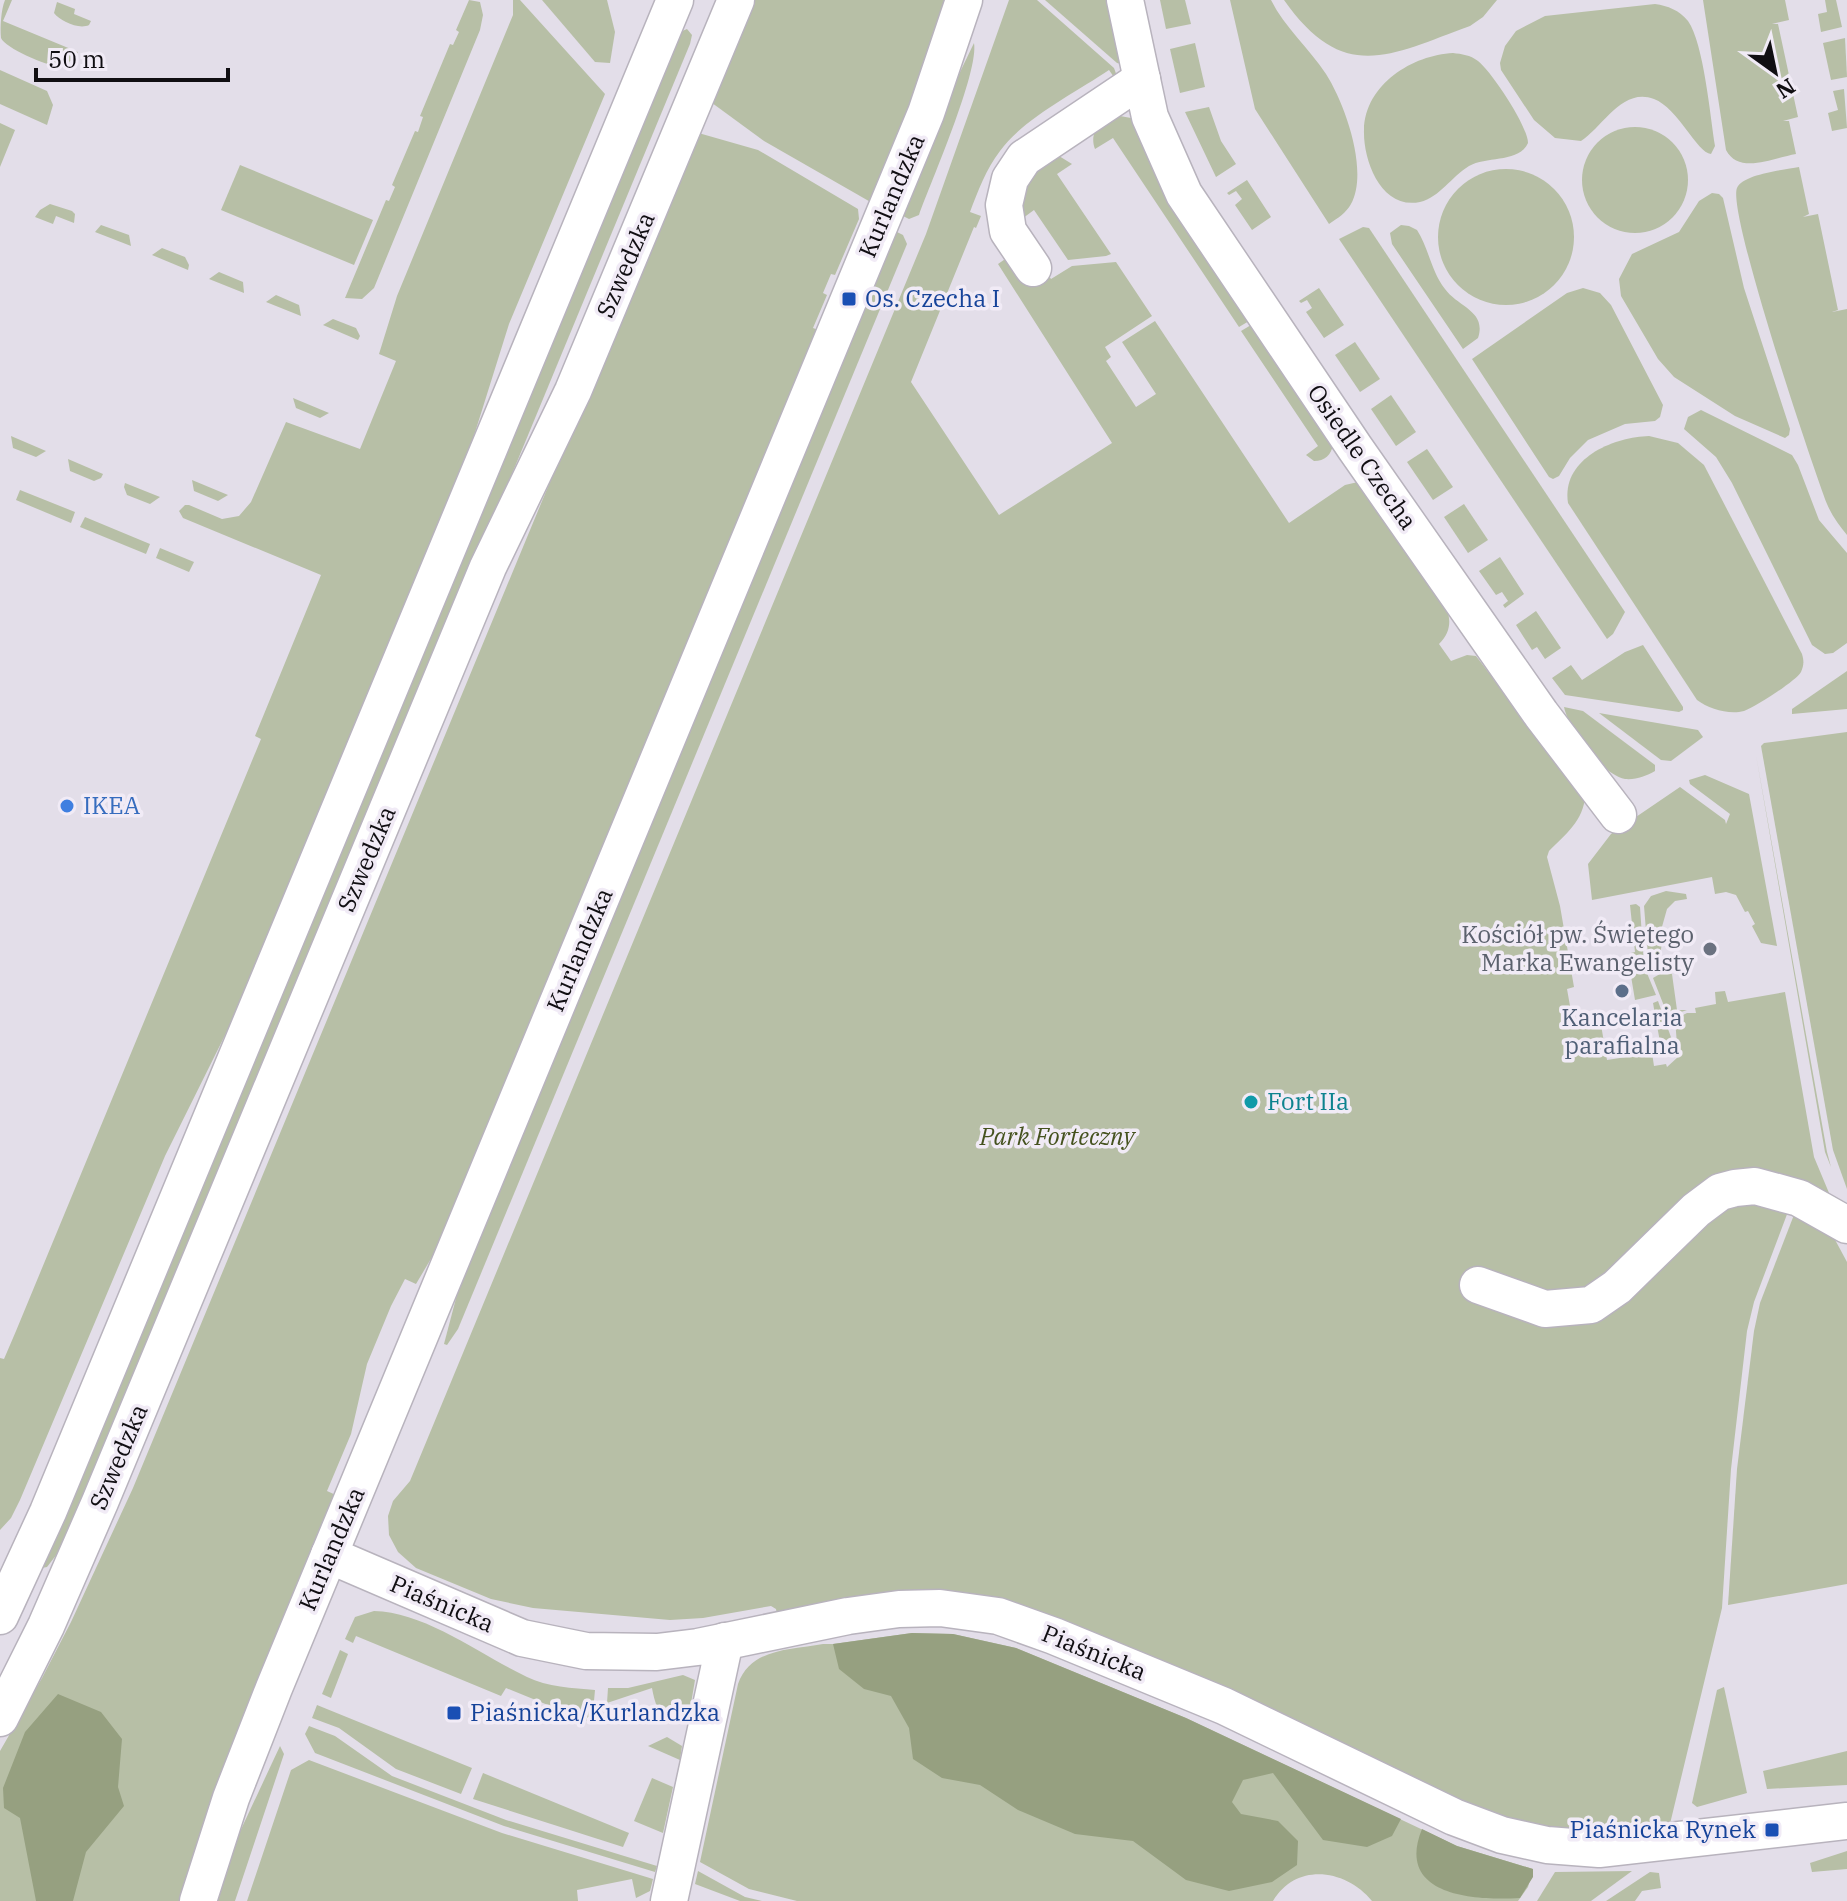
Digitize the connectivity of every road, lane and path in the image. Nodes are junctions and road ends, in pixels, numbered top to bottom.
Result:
1 (675, 0) edge
2 (736, 0) edge
3 (964, 0) edge
4 (1125, 0) edge
5 (1142, 79) junction
6 (1033, 268) dead end
7 (1618, 815) dead end
8 (1847, 1225) edge
9 (1478, 1285) dead end
10 (48, 1512) junction
11 (0, 1554) edge
12 (329, 1555) junction
13 (67, 1581) junction
14 (0, 1617) edge
15 (725, 1641) junction
16 (0, 1718) edge
17 (1847, 1821) edge
18 (198, 1901) edge
19 (669, 1901) edge

1 - 10 street, Szwedzka
2 - 13 street, Szwedzka
3 - 12 street, Kurlandzka
4 - 5 street, Osiedle Czecha
5 - 6 street
5 - 7 street, Osiedle Czecha
8 - 9 street
10 - 11 street
10 - 14 street, Szwedzka
12 - 15 street, Piaśnicka
12 - 18 street, Kurlandzka
13 - 14 street
13 - 16 street, Szwedzka
15 - 17 street, Piaśnicka
15 - 19 street

